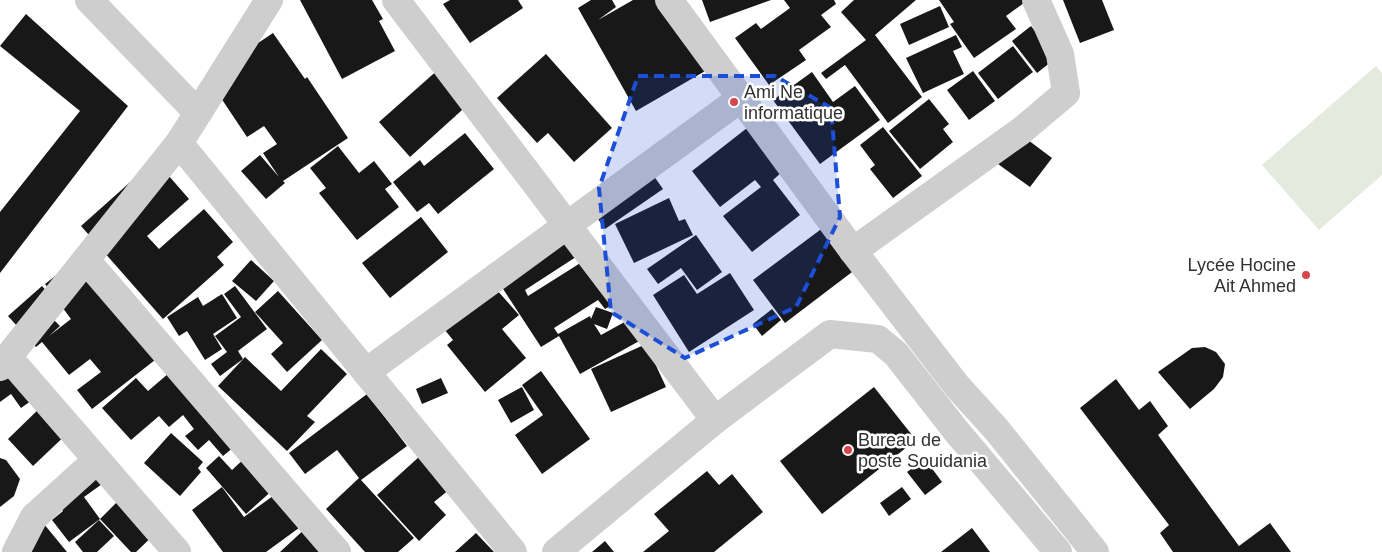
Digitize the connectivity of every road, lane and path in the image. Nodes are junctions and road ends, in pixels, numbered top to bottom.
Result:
1 (89, 0) edge
2 (269, 0) edge
3 (396, 0) edge
4 (669, 0) edge
5 (1036, 0) edge
6 (740, 99) junction
7 (198, 113) junction
8 (179, 143) junction
9 (566, 226) junction
10 (853, 251) junction
11 (86, 260) junction
12 (4, 362) edge
13 (366, 372) junction
14 (715, 420) junction
15 (98, 460) junction
16 (502, 548) edge
17 (16, 552) edge
18 (177, 552) edge
19 (337, 552) edge
20 (556, 552) edge
21 (1058, 552) edge
22 (1095, 552) edge

1 - 7 street
2 - 7 street
3 - 9 street
4 - 6 street
5 - 10 street
6 - 9 street
6 - 10 street
7 - 8 street
8 - 11 street
8 - 13 street
9 - 13 street
9 - 14 street
10 - 22 street
11 - 12 street
11 - 19 street
12 - 15 street
13 - 16 street
14 - 20 street
14 - 21 street
15 - 17 street
15 - 18 street

